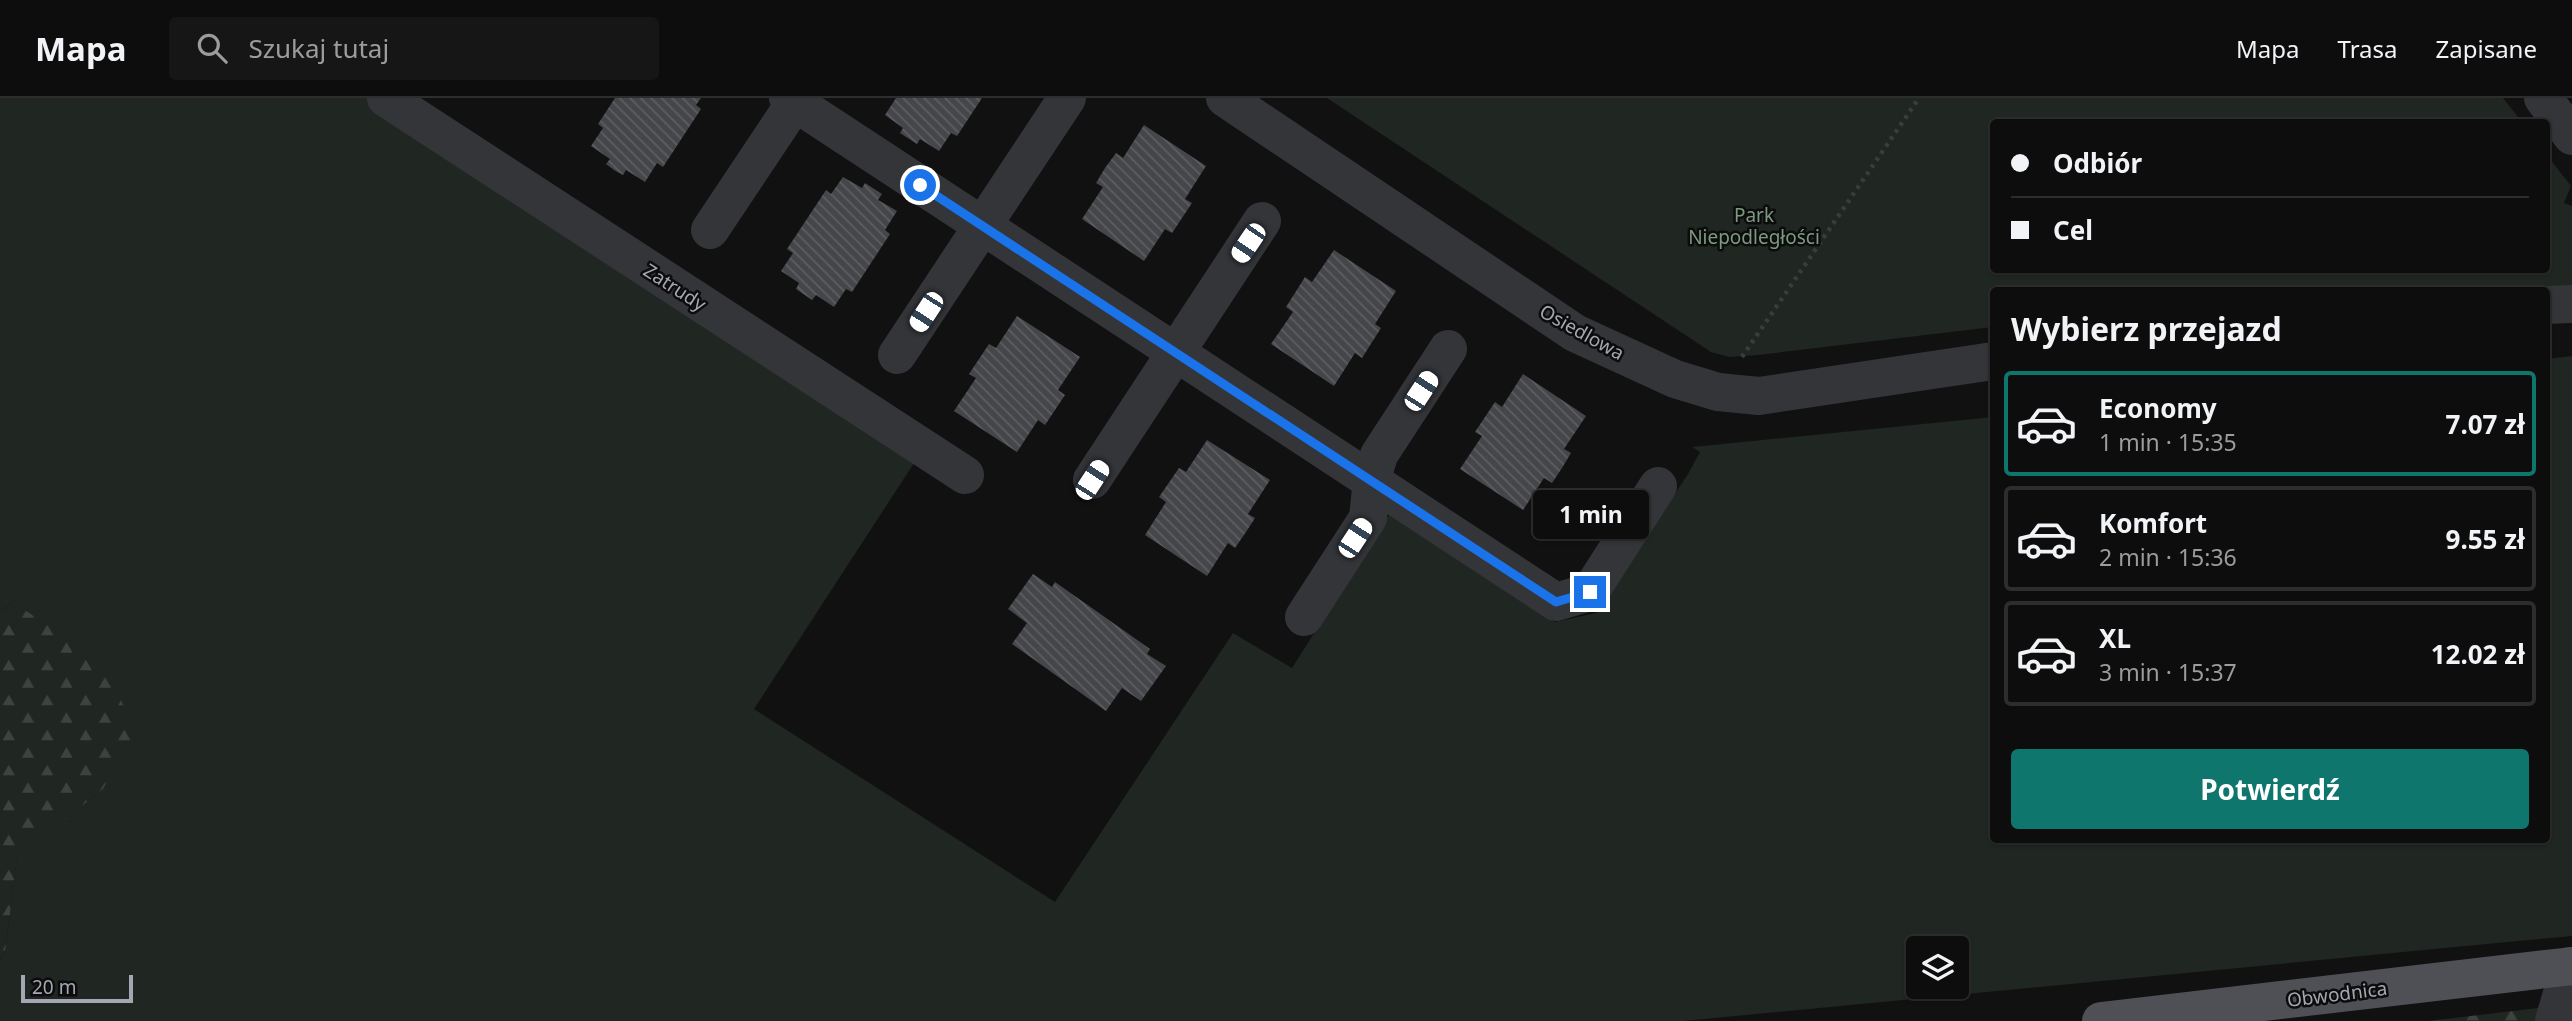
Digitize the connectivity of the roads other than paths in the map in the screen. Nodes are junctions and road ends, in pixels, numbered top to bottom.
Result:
1 (386, 98) edge
2 (1067, 98) edge
3 (1225, 98) edge
4 (2543, 98) edge
5 (794, 99) edge
6 (2572, 136) edge
7 (1262, 221) dead end
8 (982, 226) junction
9 (710, 230) dead end
10 (2572, 304) edge
11 (2550, 305) edge
12 (1448, 349) dead end
13 (1176, 352) junction
14 (898, 355) dead end
15 (1990, 361) edge
16 (964, 475) dead end
17 (1372, 479) junction
18 (1092, 480) dead end
19 (1658, 486) dead end
20 (1304, 617) dead end
21 (2571, 966) edge
22 (2101, 1021) edge
23 (2554, 1021) edge

1 - 16 street, Zatrudy
2 - 8 street
3 - 15 street, Osiedlowa
4 - 6 street
5 - 8 street
5 - 9 street
7 - 13 street
8 - 13 street
8 - 14 street
10 - 11 street
12 - 17 street
13 - 17 street
13 - 18 street
17 - 19 street
17 - 20 street
21 - 22 main road, Obwodnica
21 - 23 street

